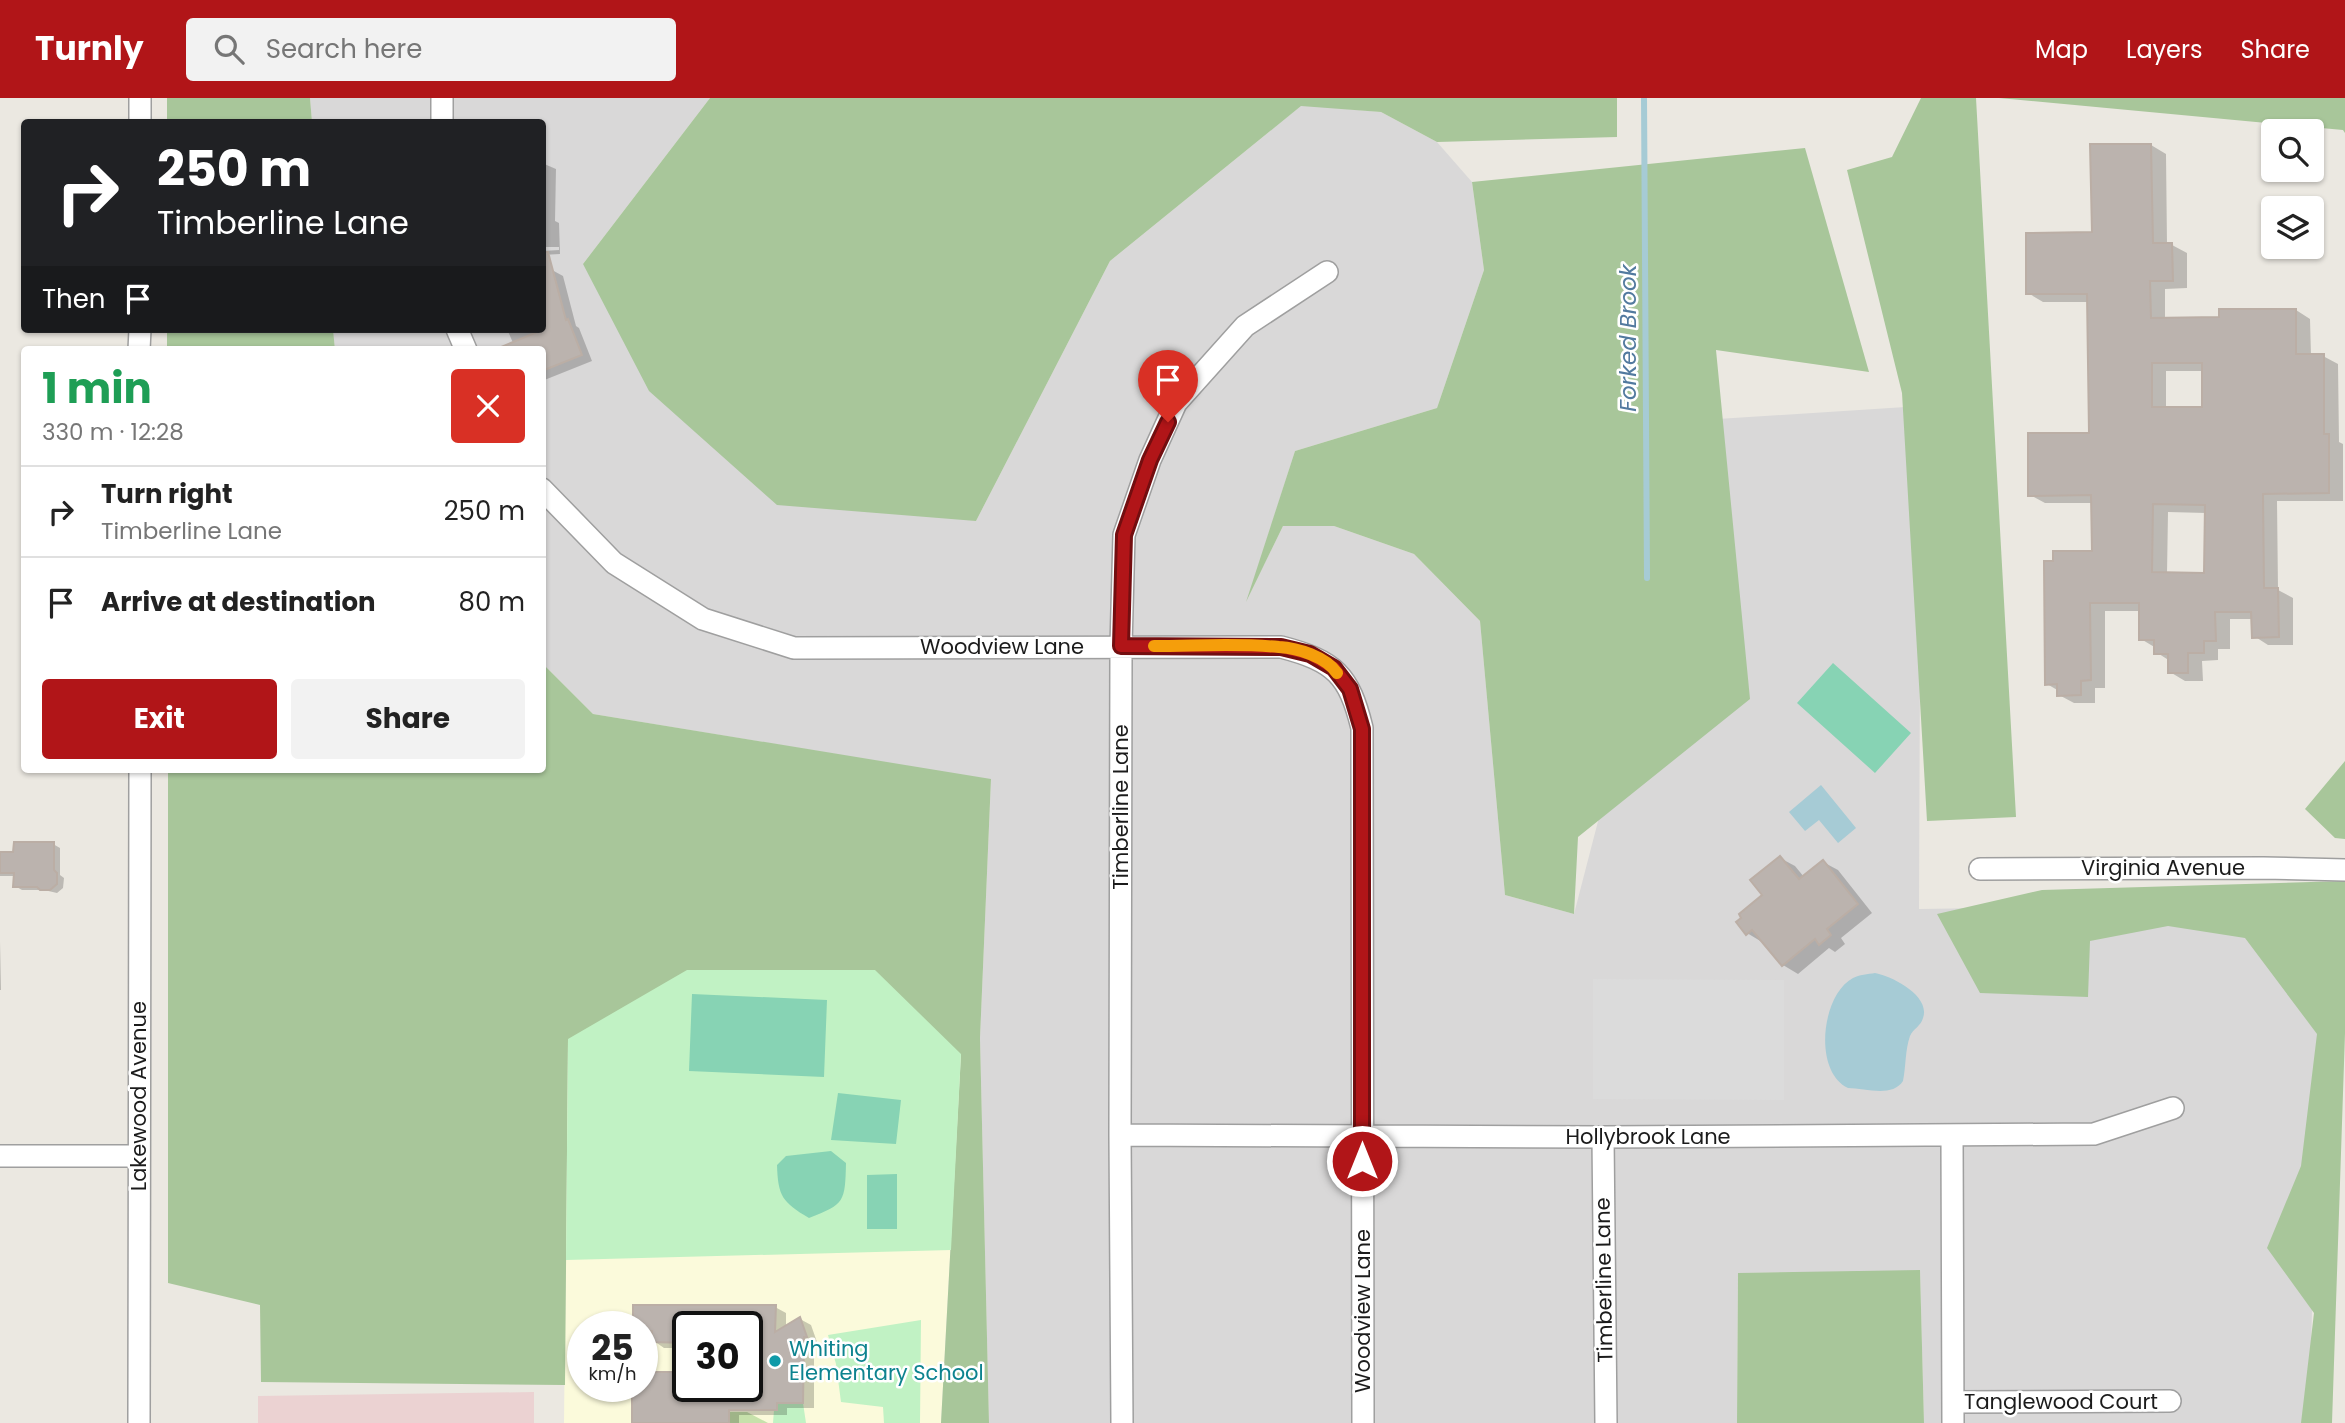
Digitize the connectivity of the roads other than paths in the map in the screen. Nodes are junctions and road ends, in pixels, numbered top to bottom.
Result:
1 (140, 98) edge
2 (442, 98) edge
3 (140, 119) edge
4 (442, 119) edge
5 (1327, 272) dead end
6 (546, 493) edge
7 (1121, 646) junction
8 (140, 773) edge
9 (1980, 869) dead end
10 (2345, 870) edge
11 (2173, 1108) dead end
12 (1120, 1135) junction
13 (1362, 1135) junction
14 (1952, 1135) junction
15 (1603, 1137) junction
16 (0, 1156) edge
17 (139, 1156) junction
18 (2170, 1401) dead end
19 (1953, 1413) edge
20 (139, 1423) edge
21 (1122, 1423) edge
22 (1363, 1423) edge
23 (1606, 1423) edge

1 - 3 street
2 - 4 street
5 - 7 street, Timberline Lane
6 - 7 street, Woodview Lane
7 - 12 street, Timberline Lane
7 - 13 street, Woodview Lane
8 - 17 street, Lakewood Avenue
9 - 10 street, Virginia Avenue
11 - 14 street, Hollybrook Lane
12 - 13 street, Hollybrook Lane
12 - 21 street, Timberline Lane
13 - 15 street, Hollybrook Lane
13 - 22 street, Woodview Lane
14 - 15 street, Hollybrook Lane
14 - 19 street
15 - 23 street, Timberline Lane
16 - 17 street
17 - 20 street, Lakewood Avenue
18 - 19 street, Tanglewood Court

